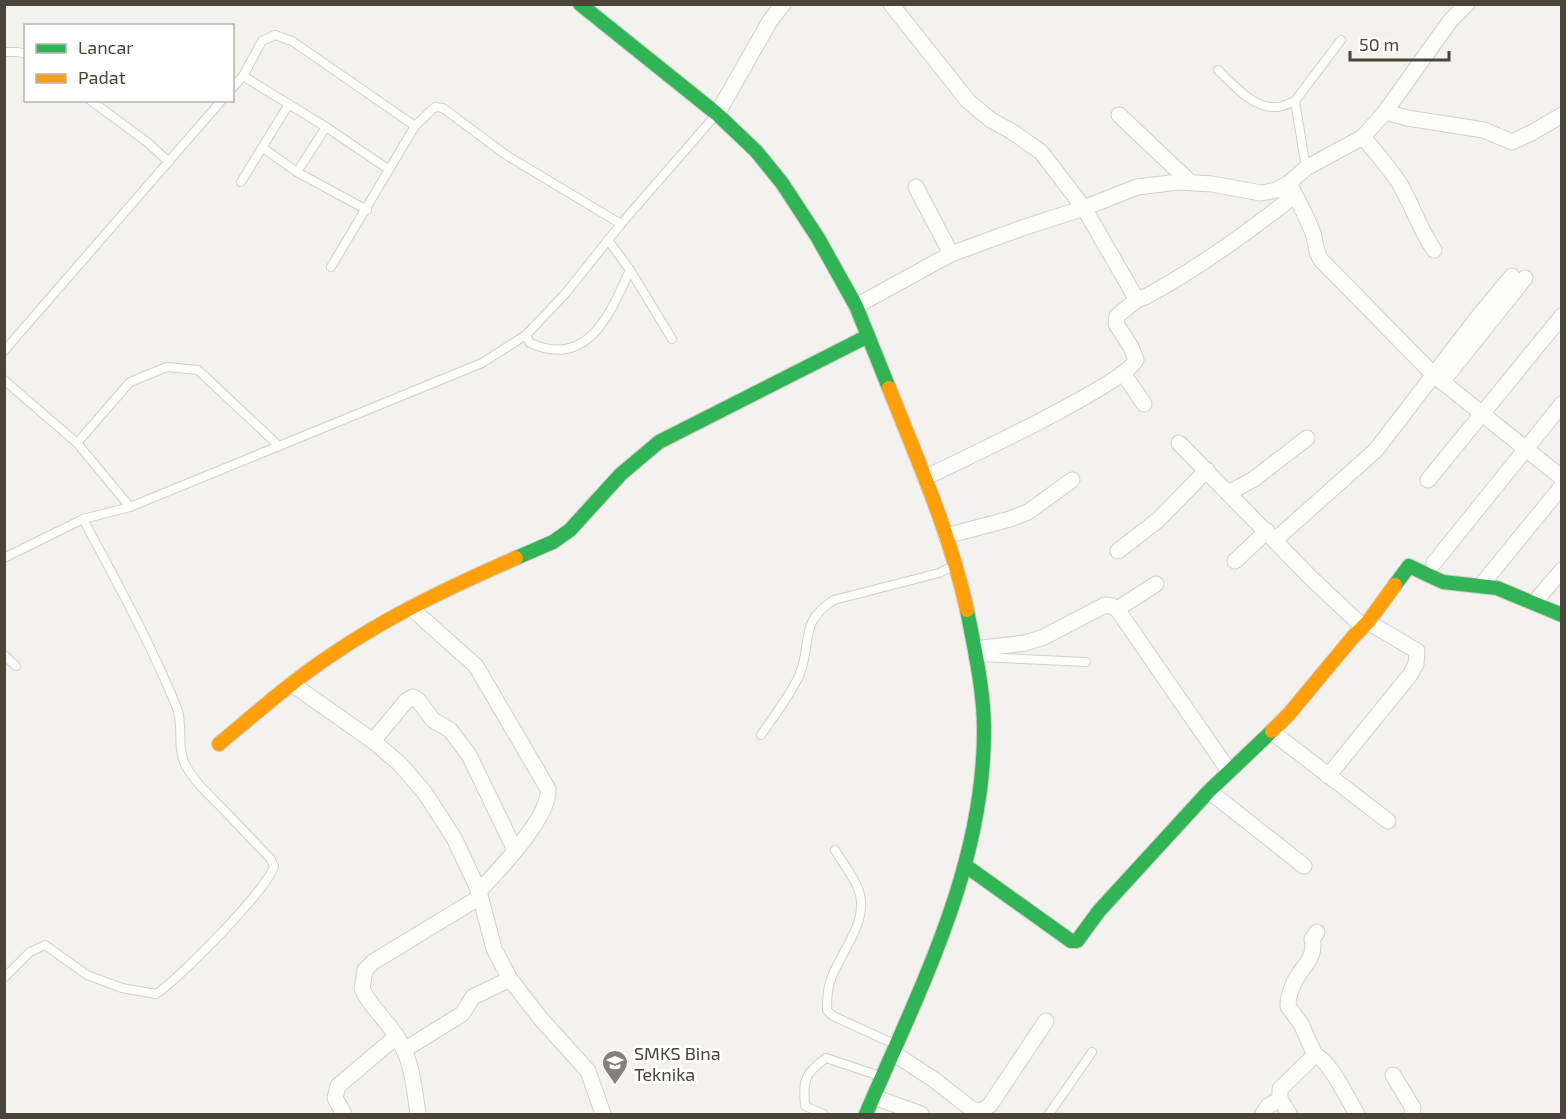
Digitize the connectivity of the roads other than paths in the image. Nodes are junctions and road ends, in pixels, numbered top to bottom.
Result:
1 (580, 4) edge
2 (783, 4) edge
3 (891, 4) edge
4 (1467, 4) edge
5 (1341, 40) dead end
6 (4, 52) edge
7 (24, 54) edge
8 (1218, 70) dead end
9 (243, 76) junction
10 (234, 86) edge
11 (1295, 101) junction
12 (93, 102) edge
13 (220, 102) edge
14 (289, 104) junction
15 (1385, 112) junction
16 (717, 114) junction
17 (1119, 115) dead end
18 (1562, 115) edge
19 (415, 126) junction
20 (326, 127) junction
21 (1362, 137) junction
22 (263, 148) junction
23 (169, 162) junction
24 (1306, 168) junction
25 (388, 169) junction
26 (297, 172) junction
27 (241, 182) dead end
28 (1190, 182) junction
29 (916, 187) dead end
30 (1292, 189) junction
31 (1083, 208) junction
32 (367, 210) junction
33 (621, 224) junction
34 (608, 240) junction
35 (1434, 250) dead end
36 (951, 254) junction
37 (331, 267) dead end
38 (630, 270) junction
39 (1518, 277) dead end
40 (1138, 299) junction
41 (856, 306) junction
42 (1562, 316) edge
43 (526, 335) junction
44 (868, 336) junction
45 (672, 339) dead end
46 (4, 351) edge
47 (1124, 373) junction
48 (1438, 379) junction
49 (4, 380) edge
50 (1144, 404) dead end
51 (1562, 404) edge
52 (1482, 414) junction
53 (1307, 438) dead end
54 (77, 443) junction
55 (1179, 443) dead end
56 (279, 446) junction
57 (1525, 449) junction
58 (1206, 470) junction
59 (925, 478) junction
60 (1562, 478) edge
61 (1072, 480) dead end
62 (1428, 480) dead end
63 (1562, 486) edge
64 (1228, 493) junction
65 (130, 507) junction
66 (83, 519) junction
67 (1271, 535) junction
68 (946, 536) junction
69 (1118, 551) dead end
70 (4, 558) edge
71 (1235, 561) dead end
72 (1434, 563) dead end
73 (956, 565) junction
74 (1562, 570) edge
75 (1483, 583) dead end
76 (1156, 584) dead end
77 (1539, 597) dead end
78 (411, 608) junction
79 (1117, 609) junction
80 (1562, 615) edge
81 (1365, 624) junction
82 (975, 653) junction
83 (4, 655) edge
84 (1086, 662) dead end
85 (16, 666) dead end
86 (292, 684) junction
87 (1272, 732) junction
88 (761, 735) dead end
89 (373, 741) junction
90 (219, 744) dead end
91 (1229, 771) junction
92 (1328, 776) junction
93 (1209, 791) junction
94 (1388, 821) dead end
95 (515, 850) junction
96 (835, 850) dead end
97 (966, 866) junction
98 (1304, 866) dead end
99 (480, 894) junction
100 (1317, 932) dead end
101 (4, 978) edge
102 (510, 979) junction
103 (1046, 1021) dead end
104 (397, 1036) junction
105 (895, 1049) junction
106 (404, 1050) junction
107 (1092, 1052) dead end
108 (1316, 1055) junction
109 (1393, 1075) dead end
110 (881, 1076) junction
111 (874, 1097) junction
112 (1280, 1099) junction
113 (344, 1114) edge
114 (418, 1114) edge
115 (603, 1114) edge
116 (823, 1114) edge
117 (866, 1114) edge
118 (921, 1114) edge
119 (1048, 1114) edge
120 (1263, 1114) edge
121 (1289, 1114) edge
122 (1357, 1114) edge
123 (1412, 1114) edge

1 - 16 street
2 - 16 street
3 - 31 street
4 - 15 street
5 - 11 lane
6 - 7 lane
8 - 11 lane
9 - 10 lane
9 - 14 lane
9 - 19 lane
11 - 24 lane
12 - 23 lane
13 - 23 lane
14 - 20 lane
14 - 22 lane
15 - 18 street
15 - 21 street
16 - 33 lane
16 - 41 street
17 - 28 street
19 - 25 lane
19 - 33 lane
20 - 25 lane
20 - 26 lane
21 - 24 street
21 - 35 street
22 - 26 lane
22 - 27 lane
23 - 46 lane
24 - 30 street
25 - 32 lane
26 - 32 lane
28 - 30 street
28 - 31 street
29 - 36 street
30 - 40 street
30 - 48 street
31 - 36 street
31 - 40 street
32 - 37 lane
33 - 34 lane
34 - 38 lane
34 - 43 lane
36 - 41 street
38 - 43 lane
38 - 45 lane
39 - 48 street
40 - 47 street
41 - 44 street
42 - 52 street
43 - 56 lane
44 - 59 street
44 - 78 street
47 - 50 street
47 - 59 street
48 - 52 street
48 - 67 street
49 - 54 lane
51 - 57 street
52 - 57 street
52 - 62 street
53 - 64 street
54 - 56 lane
54 - 65 lane
55 - 58 street
56 - 65 lane
57 - 60 street
57 - 72 street
58 - 64 street
58 - 69 street
59 - 68 street
61 - 68 street
63 - 75 street
64 - 67 street
65 - 66 lane
66 - 70 lane
66 - 101 lane
67 - 71 street
67 - 81 street
68 - 73 street
73 - 82 street
73 - 88 lane
74 - 77 street
76 - 79 street
78 - 86 street
78 - 95 street
79 - 82 street
79 - 91 street
80 - 81 street
81 - 87 street
81 - 92 street
82 - 84 lane
82 - 97 street
83 - 85 lane
86 - 89 street
86 - 90 street
87 - 91 street
87 - 92 street
89 - 95 street
89 - 99 street
91 - 93 street
92 - 94 street
93 - 97 street
93 - 98 street
95 - 99 street
96 - 105 lane
97 - 105 street
99 - 102 street
99 - 104 street
100 - 108 street
102 - 106 street
102 - 115 street
103 - 105 street
104 - 106 street
104 - 113 street
105 - 110 street
106 - 114 street
107 - 119 lane
108 - 112 street
108 - 122 street
109 - 123 street
110 - 111 street
110 - 116 lane
111 - 117 street
111 - 118 street
112 - 120 street
112 - 121 street

